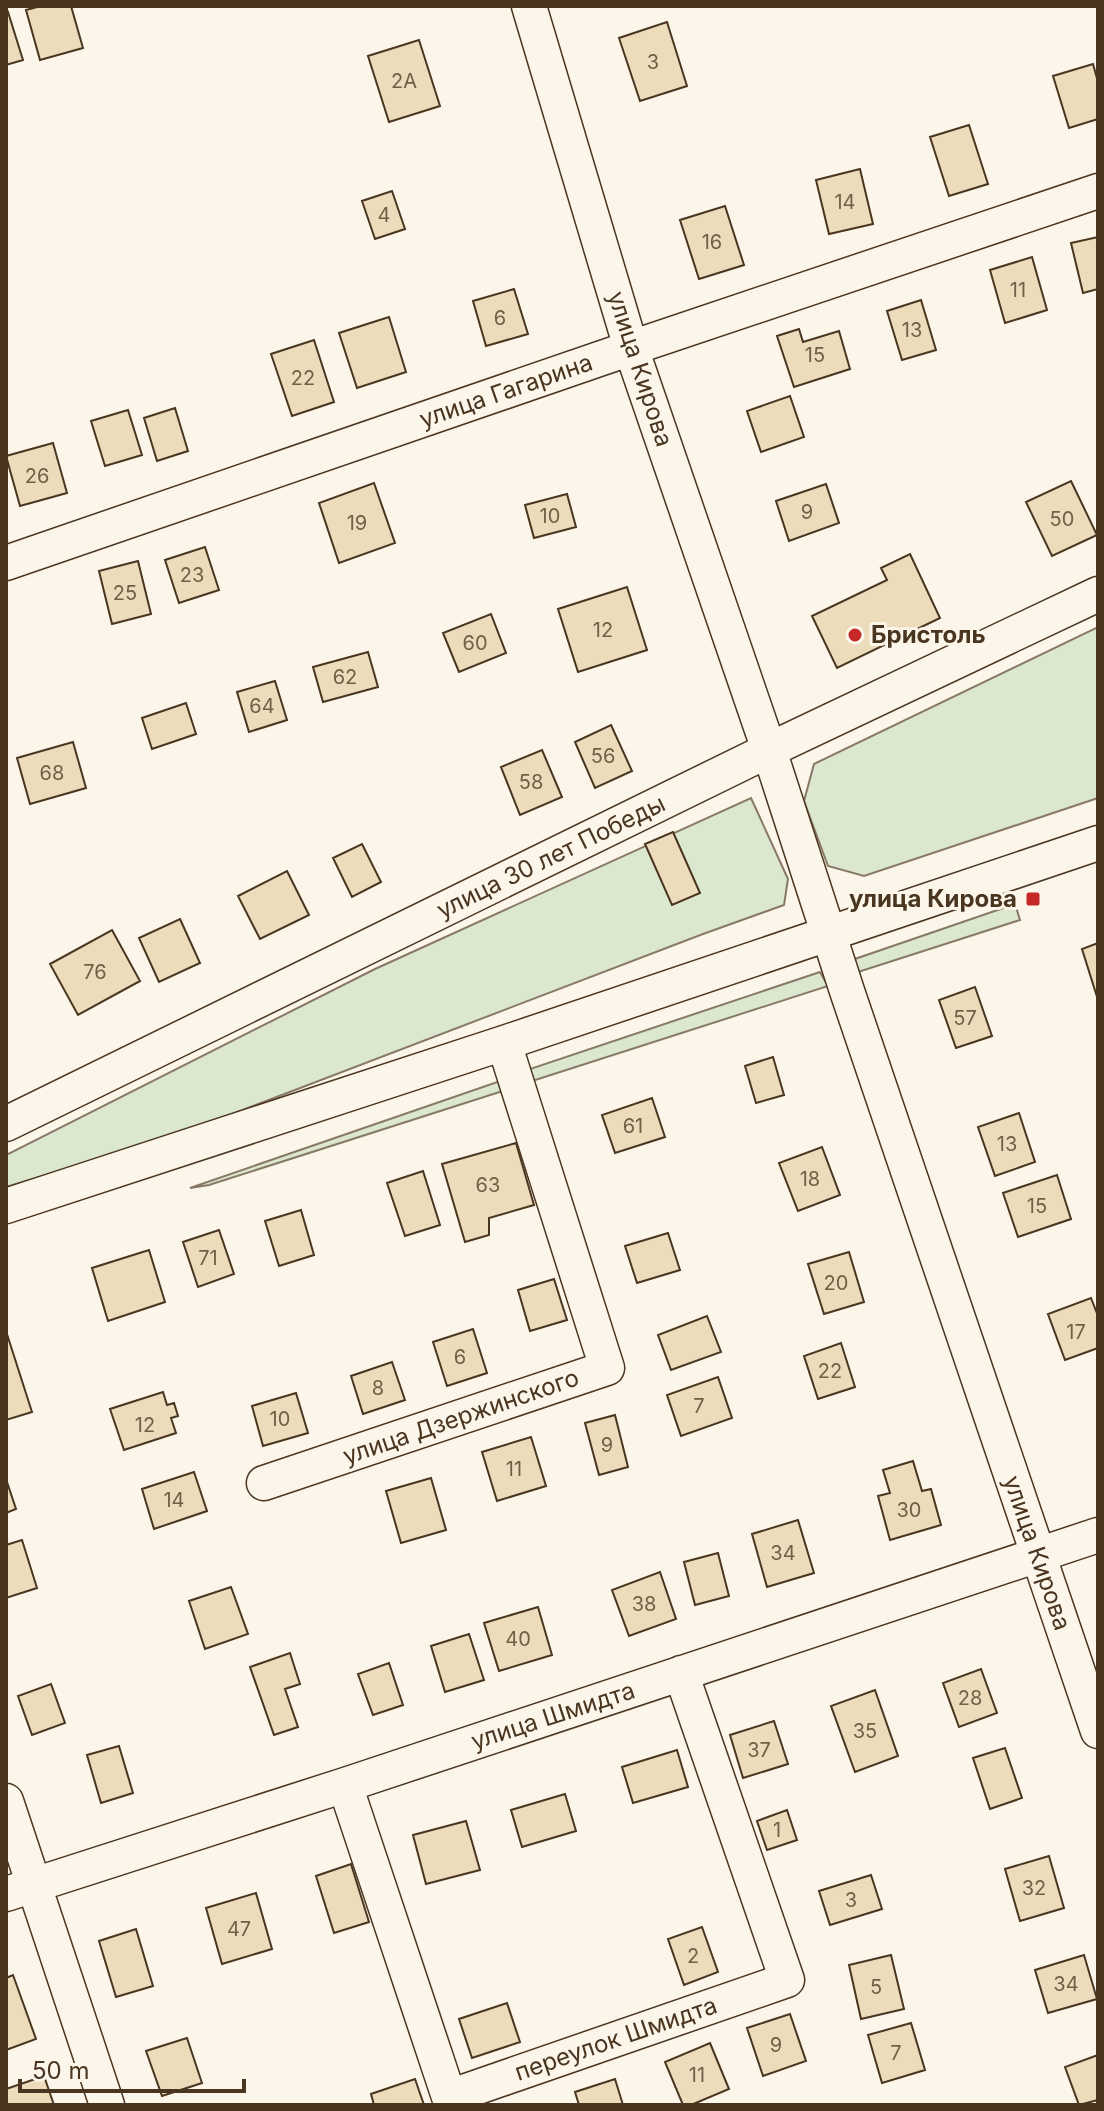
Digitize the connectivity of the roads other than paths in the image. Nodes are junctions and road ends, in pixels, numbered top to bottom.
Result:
1 (529, 6) edge
2 (1098, 191) edge
3 (631, 348) junction
4 (6, 563) edge
5 (1098, 594) edge
6 (769, 750) junction
7 (1098, 843) edge
8 (828, 933) junction
9 (504, 1043) junction
10 (6, 1124) edge
11 (6, 1206) edge
12 (264, 1483) dead end
13 (1098, 1535) edge
14 (1037, 1554) junction
15 (681, 1673) junction
16 (1098, 1731) edge
17 (345, 1785) junction
18 (6, 1801) edge
19 (20, 1889) edge
20 (107, 2105) edge

1 - 3 street, улица Кирова
2 - 3 street, улица Гагарина
3 - 4 street, улица Гагарина
3 - 6 street, улица Кирова
5 - 6 street, улица 30 лет Победы
6 - 8 street, улица Кирова
6 - 10 street, улица 30 лет Победы
7 - 8 street
8 - 9 street
8 - 14 street, улица Кирова
9 - 11 street
9 - 12 street, улица Дзержинского
13 - 14 street, улица Шмидта
14 - 15 street, улица Шмидта
14 - 16 street, улица Кирова
15 - 17 street, улица Шмидта
15 - 17 street, переулок Шмидта
17 - 19 street, улица Шмидта
18 - 19 street
19 - 20 street

